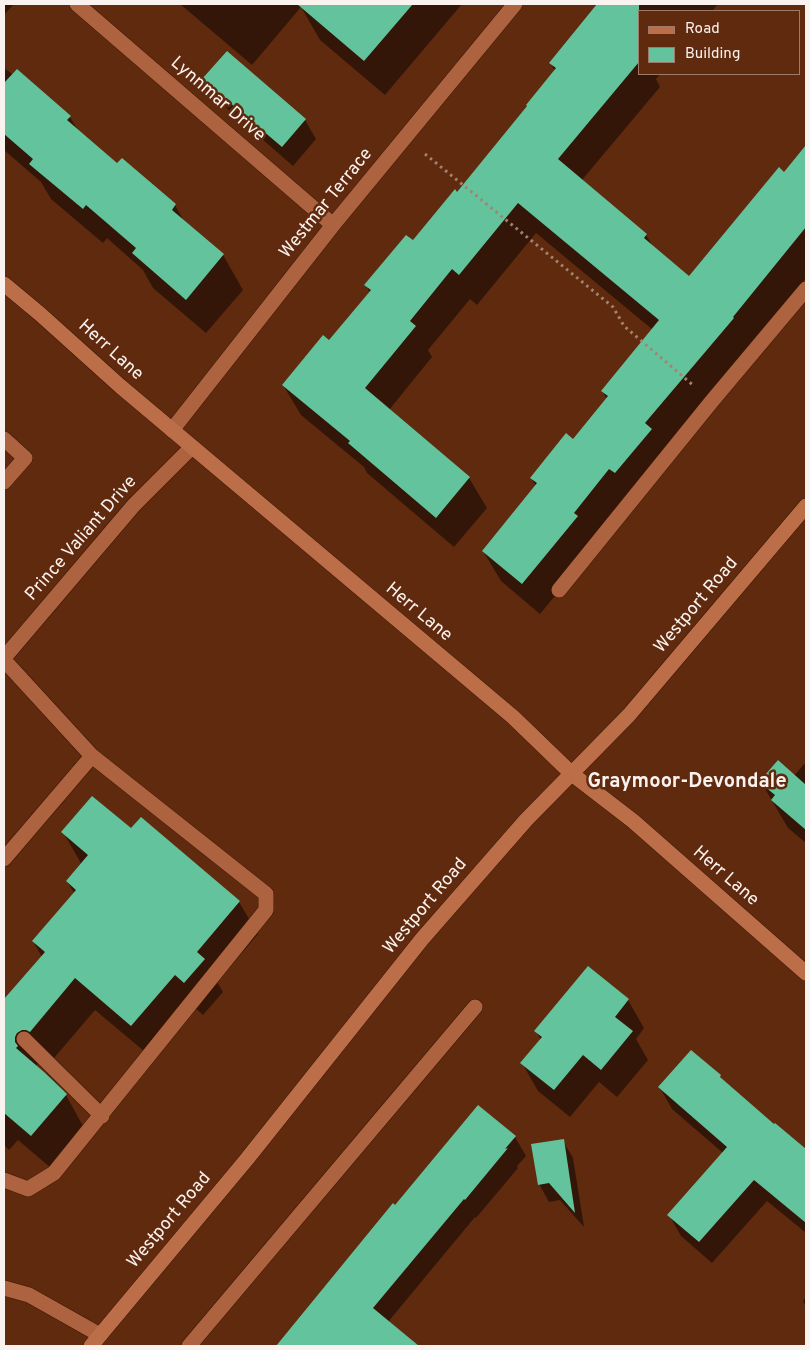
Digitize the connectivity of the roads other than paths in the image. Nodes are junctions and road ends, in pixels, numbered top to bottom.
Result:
1 (77, 4) edge
2 (514, 4) edge
3 (333, 224) junction
4 (4, 284) edge
5 (806, 289) edge
6 (172, 430) junction
7 (4, 439) edge
8 (192, 447) junction
9 (4, 482) edge
10 (806, 506) edge
11 (559, 590) dead end
12 (4, 659) edge
13 (92, 756) junction
14 (572, 774) junction
15 (4, 859) edge
16 (806, 973) edge
17 (475, 1007) dead end
18 (24, 1039) dead end
19 (102, 1116) junction
20 (4, 1180) edge
21 (4, 1288) edge
22 (95, 1341) edge
23 (189, 1346) edge

1 - 3 street, Lynnmar Drive
2 - 3 street, Westmar Terrace
3 - 6 street, Westmar Terrace
4 - 6 main road, Herr Lane
5 - 11 street
6 - 8 main road, Herr Lane
7 - 9 street
8 - 12 street, Prince Valiant Drive
8 - 14 main road, Herr Lane
10 - 14 main road, Westport Road
12 - 13 street
13 - 15 street
13 - 19 street
14 - 16 main road, Herr Lane
14 - 22 main road, Westport Road
17 - 23 street
18 - 19 street
19 - 20 street
21 - 22 street

